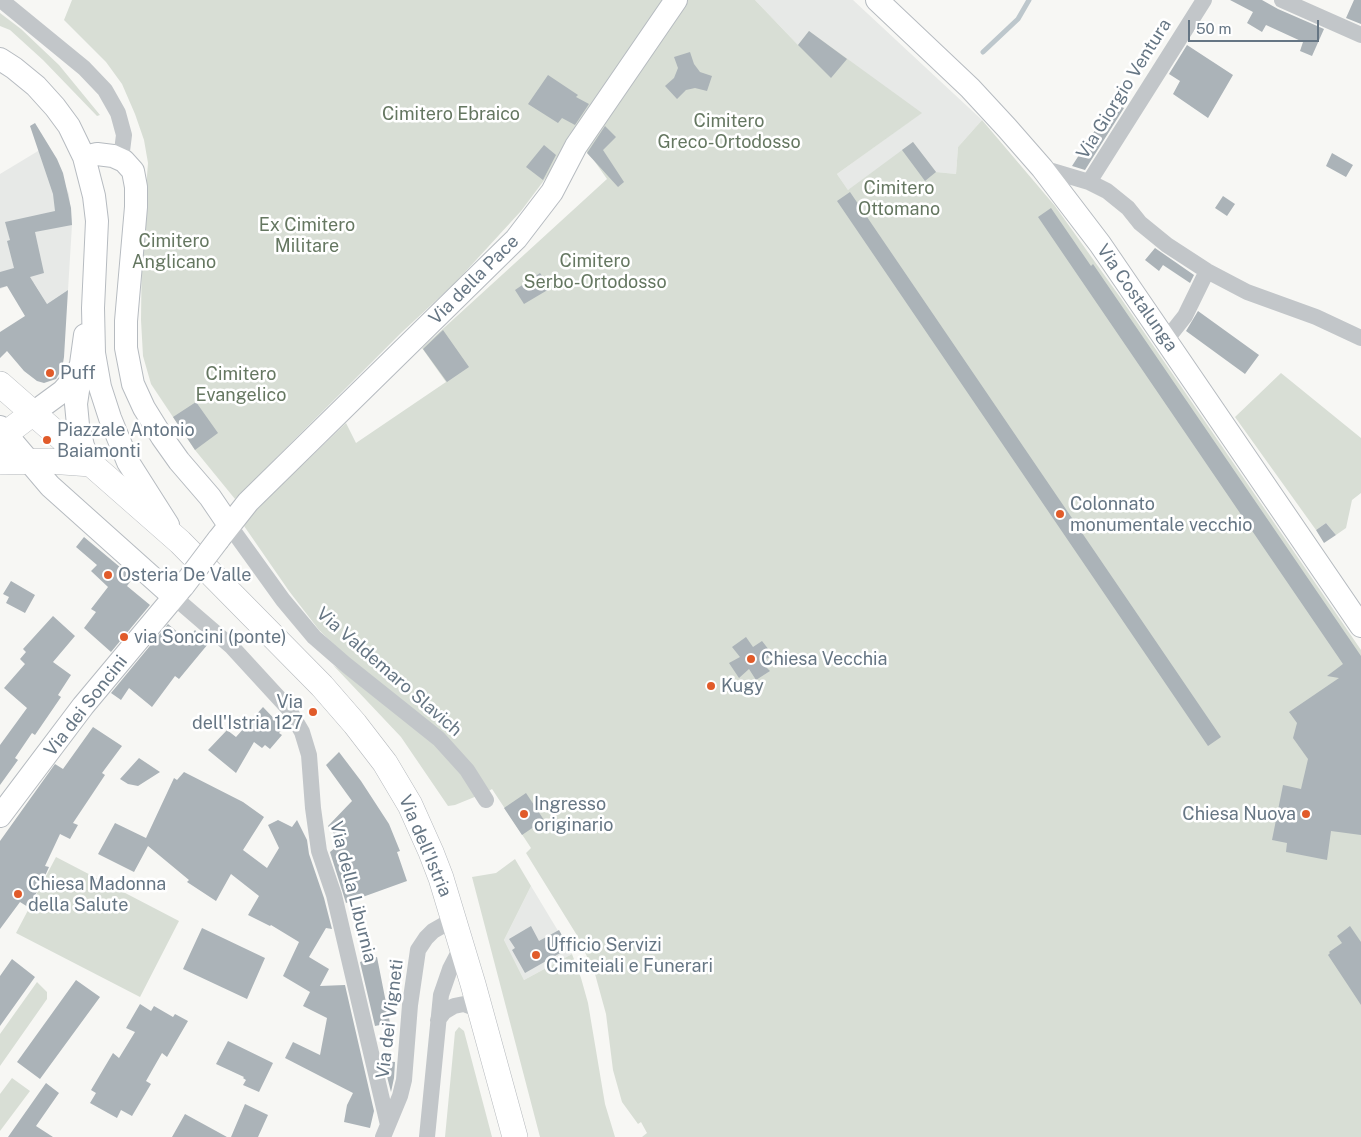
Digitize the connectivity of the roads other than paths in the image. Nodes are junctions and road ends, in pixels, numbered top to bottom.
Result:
1 (1, 0) edge
2 (676, 0) edge
3 (876, 0) edge
4 (1204, 0) edge
5 (1282, 0) edge
6 (1361, 35) edge
7 (0, 59) edge
8 (84, 157) junction
9 (121, 159) junction
10 (1042, 168) junction
11 (1089, 182) junction
12 (95, 260) junction
13 (1207, 271) junction
14 (1361, 338) edge
15 (1166, 340) junction
16 (81, 364) junction
17 (0, 384) edge
18 (33, 413) junction
19 (2, 433) edge
20 (27, 460) junction
21 (0, 462) edge
22 (91, 464) junction
23 (223, 532) junction
24 (180, 542) junction
25 (179, 591) junction
26 (1361, 626) edge
27 (486, 800) dead end
28 (0, 816) edge
29 (454, 919) junction
30 (462, 946) junction
31 (481, 1015) junction
32 (438, 1020) junction
33 (385, 1131) edge
34 (427, 1137) edge
35 (515, 1137) edge

1 - 9 street
2 - 23 street, Via della Pace
3 - 10 street, Via Costalunga
4 - 11 street, Via Giorgio Ventura
5 - 6 street
7 - 8 street
8 - 9 street
8 - 12 street
9 - 23 street
10 - 11 street, Via Giorgio Ventura
10 - 15 street, Via Costalunga
11 - 13 street
12 - 16 street
12 - 24 street
13 - 14 street
13 - 15 street
15 - 26 street, Via Costalunga
16 - 18 street
16 - 22 street
17 - 18 main road
18 - 19 main road
18 - 22 main road
19 - 20 street
20 - 21 main road
20 - 22 main road
20 - 25 street
22 - 24 main road
23 - 25 street, Via della Pace, bridge
23 - 27 street, Via Valdemaro Slavich
24 - 29 main road, Via dell'Istria
25 - 28 street, Via dei Soncini
25 - 33 street, Via della Liburnia
29 - 30 main road, Via dell'Istria
29 - 33 street, Via dei Vigneti
30 - 31 main road, Via dell'Istria
30 - 32 street
31 - 32 street
31 - 35 main road, Via dell'Istria
32 - 34 street

